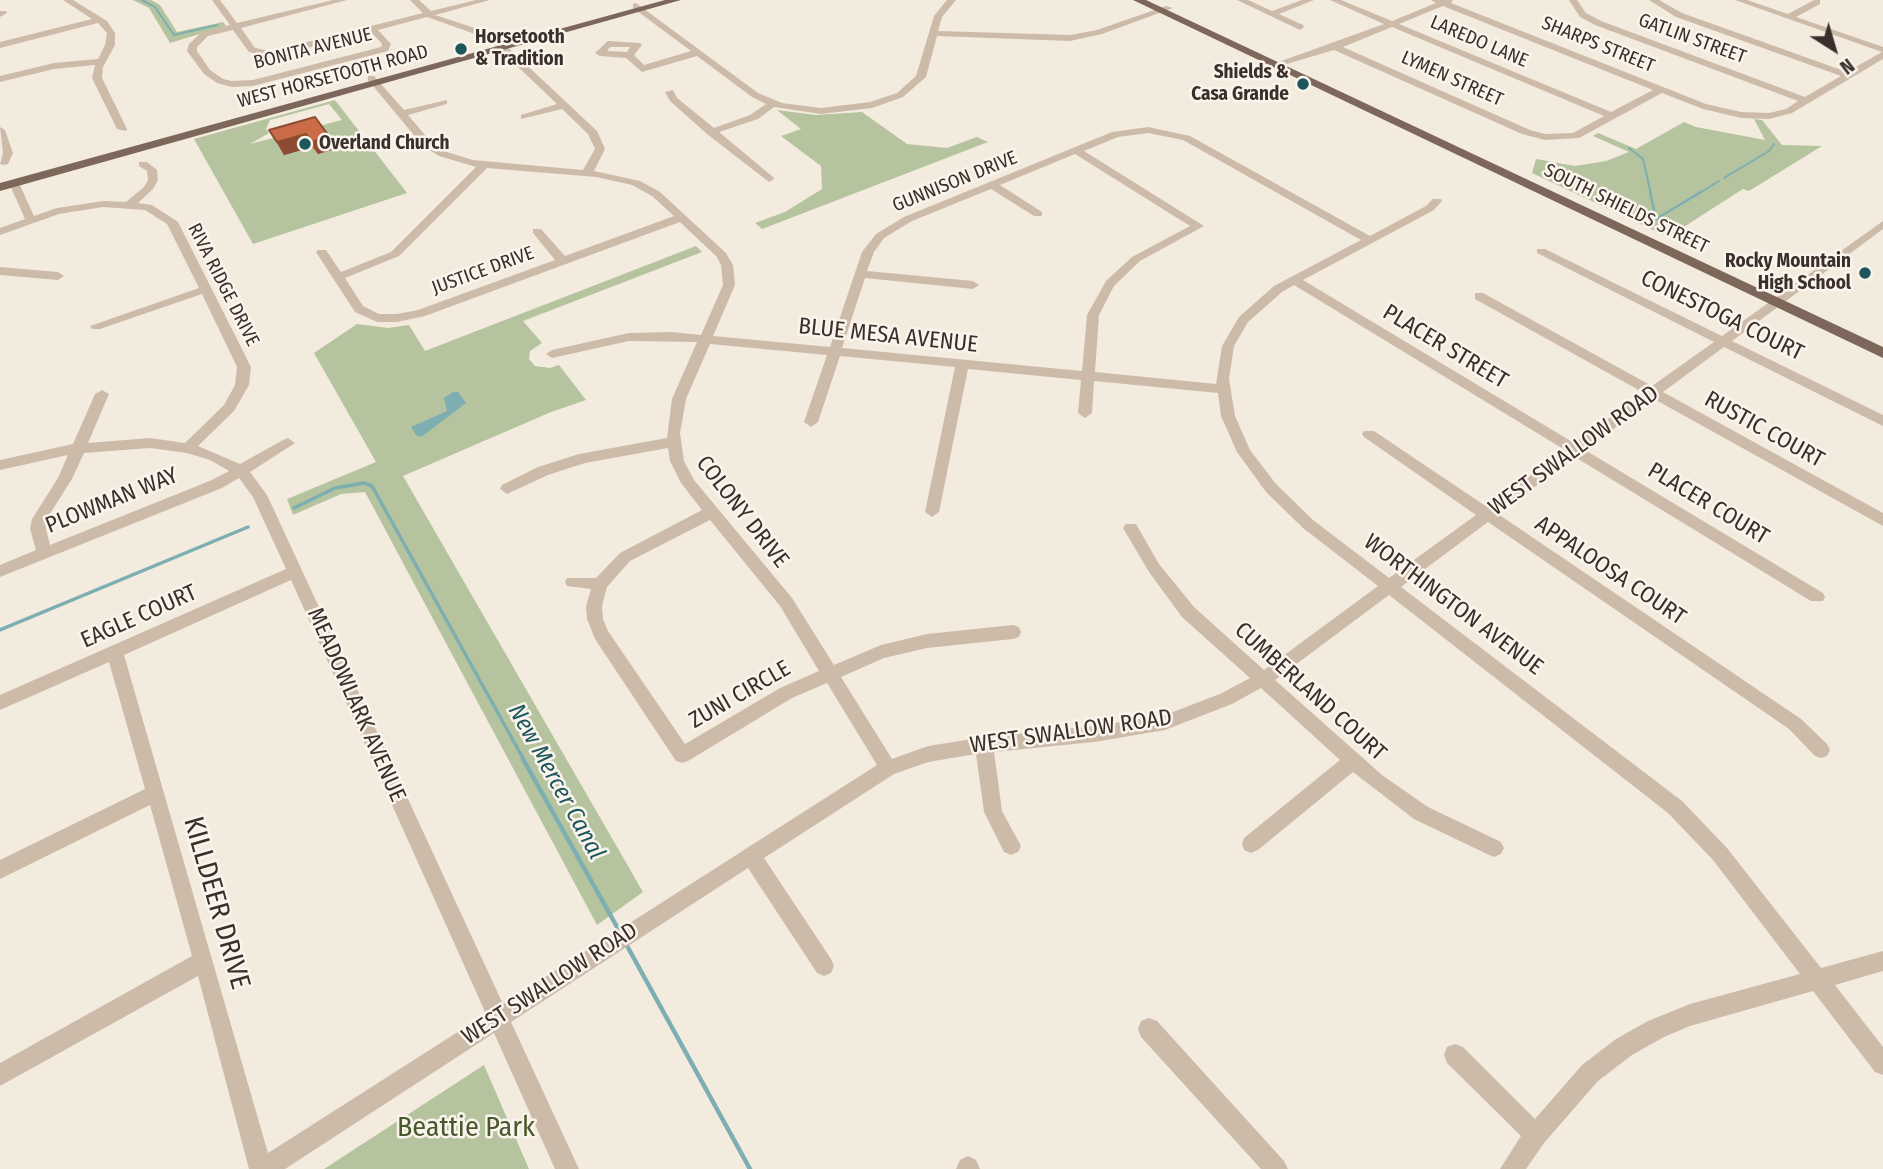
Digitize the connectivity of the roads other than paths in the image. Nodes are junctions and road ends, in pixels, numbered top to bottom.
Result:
1 (67, 0) edge
2 (216, 0) edge
3 (343, 0) edge
4 (414, 0) edge
5 (486, 0) edge
6 (656, 0) edge
7 (676, 0) edge
8 (951, 0) edge
9 (1138, 0) edge
10 (1152, 0) edge
11 (1241, 0) edge
12 (1310, 0) edge
13 (1334, 0) edge
14 (1573, 0) edge
15 (1653, 0) edge
16 (1739, 0) edge
17 (1444, 1) edge
18 (1817, 2) edge
19 (638, 8) junction
20 (1165, 10) junction
21 (430, 14) junction
22 (1271, 14) junction
23 (1788, 18) junction
24 (99, 20) junction
25 (1393, 24) junction
26 (235, 26) junction
27 (1300, 27) dead end
28 (373, 29) junction
29 (933, 33) junction
30 (0, 44) edge
31 (500, 46) junction
32 (1336, 47) junction
33 (1883, 50) edge
34 (699, 52) junction
35 (629, 55) dead end
36 (1883, 55) edge
37 (102, 61) junction
38 (1280, 64) junction
39 (1849, 76) junction
40 (0, 79) edge
41 (373, 81) junction
42 (1662, 89) junction
43 (670, 92) dead end
44 (1806, 101) junction
45 (444, 102) dead end
46 (772, 104) junction
47 (564, 105) junction
48 (402, 114) junction
49 (1611, 116) junction
50 (525, 117) dead end
51 (122, 129) dead end
52 (0, 130) edge
53 (711, 132) junction
54 (1077, 151) junction
55 (4, 162) dead end
56 (143, 164) dead end
57 (485, 164) junction
58 (587, 173) junction
59 (769, 179) dead end
60 (0, 180) edge
61 (14, 183) junction
62 (993, 185) junction
63 (0, 187) edge
64 (1437, 201) dead end
65 (130, 204) junction
66 (1038, 214) dead end
67 (682, 217) junction
68 (30, 219) junction
69 (1883, 225) edge
70 (537, 231) dead end
71 (0, 232) edge
72 (1866, 237) junction
73 (1369, 240) junction
74 (1882, 243) edge
75 (1541, 251) dead end
76 (322, 253) dead end
77 (563, 261) junction
78 (0, 271) edge
79 (860, 274) junction
80 (58, 276) dead end
81 (338, 277) junction
82 (1294, 280) junction
83 (973, 285) dead end
84 (206, 289) junction
85 (1479, 296) dead end
86 (1776, 303) junction
87 (96, 326) dead end
88 (706, 340) junction
89 (1724, 341) junction
90 (833, 352) junction
91 (552, 354) dead end
92 (1883, 354) edge
93 (962, 365) junction
94 (1087, 376) junction
95 (1223, 389) junction
96 (1653, 393) junction
97 (102, 394) dead end
98 (1085, 413) dead end
99 (1883, 421) edge
100 (811, 422) dead end
101 (1369, 434) dead end
102 (673, 442) junction
103 (288, 443) dead end
104 (79, 448) junction
105 (188, 448) junction
106 (1575, 450) junction
107 (0, 465) edge
108 (241, 471) junction
109 (507, 488) dead end
110 (712, 512) junction
111 (932, 512) dead end
112 (1487, 515) junction
113 (1883, 520) edge
114 (1131, 528) dead end
115 (44, 553) junction
116 (0, 571) edge
117 (296, 572) junction
118 (573, 582) dead end
119 (600, 584) junction
120 (1390, 586) junction
121 (1817, 597) dead end
122 (1013, 632) dead end
123 (114, 653) junction
124 (830, 673) junction
125 (1262, 680) junction
126 (0, 703) edge
127 (984, 745) junction
128 (1821, 750) dead end
129 (1353, 761) junction
130 (888, 768) junction
131 (155, 793) junction
132 (1251, 844) dead end
133 (1012, 846) dead end
134 (1494, 848) dead end
135 (751, 856) junction
136 (0, 870) edge
137 (204, 961) junction
138 (1883, 961) edge
139 (824, 966) dead end
140 (1818, 979) junction
141 (499, 1018) junction
142 (1149, 1029) dead end
143 (1455, 1055) dead end
144 (1883, 1064) edge
145 (0, 1075) edge
146 (1536, 1135) junction
147 (262, 1169) edge
148 (567, 1169) edge
149 (1276, 1169) edge
150 (1512, 1169) edge

1 - 24 street
2 - 26 street
3 - 26 street, BONITA AVENUE
4 - 21 street
5 - 21 street
6 - 19 main road, WEST HORSETOOTH ROAD
7 - 19 main road, WEST HORSETOOTH ROAD
8 - 29 street
9 - 20 main road, SOUTH SHIELDS STREET
10 - 20 main road, SOUTH SHIELDS STREET
11 - 22 street
12 - 22 street
13 - 25 street, LAREDO LANE
14 - 44 street, GATLIN STREET
15 - 39 street
16 - 23 street
17 - 25 street
17 - 42 street, SHARPS STREET
18 - 23 street
19 - 31 main road, WEST HORSETOOTH ROAD
19 - 34 street
20 - 29 street
20 - 38 main road, SOUTH SHIELDS STREET
21 - 28 street
21 - 31 street
22 - 27 street
23 - 33 street
24 - 30 street
24 - 37 street
25 - 32 street
25 - 49 street, LAREDO LANE
26 - 28 street
26 - 28 street, BONITA AVENUE
29 - 46 street
31 - 41 main road, WEST HORSETOOTH ROAD
31 - 47 street
32 - 38 street
32 - 49 street, LYMEN STREET
34 - 35 street
34 - 46 street
36 - 39 street, SHARPS STREET
37 - 40 street
37 - 51 street
38 - 86 main road, SOUTH SHIELDS STREET
39 - 44 street, SHARPS STREET
41 - 48 street, COLONY DRIVE
41 - 60 main road, WEST HORSETOOTH ROAD
41 - 61 main road, WEST HORSETOOTH ROAD
42 - 44 street, SHARPS STREET
42 - 49 street
43 - 53 street
45 - 48 street
46 - 53 street
47 - 50 street
47 - 58 street
48 - 57 street, COLONY DRIVE
52 - 55 street
53 - 59 street
54 - 62 street, GUNNISON DRIVE
54 - 73 street, GUNNISON DRIVE
54 - 94 street
56 - 65 street
57 - 58 street, COLONY DRIVE
57 - 81 street
58 - 67 street, COLONY DRIVE
61 - 63 main road, WEST HORSETOOTH ROAD
61 - 68 street
62 - 66 street
62 - 79 street, GUNNISON DRIVE
64 - 73 street, WORTHINGTON AVENUE
65 - 68 street, RIVA RIDGE DRIVE
65 - 84 street, RIVA RIDGE DRIVE
67 - 77 street, JUSTICE DRIVE
67 - 88 street, COLONY DRIVE
68 - 71 street, RIVA RIDGE DRIVE
69 - 72 street, WEST SWALLOW ROAD
70 - 77 street
72 - 74 street
72 - 86 street, WEST SWALLOW ROAD
73 - 82 street, WORTHINGTON AVENUE
75 - 89 street, CONESTOGA COURT
76 - 81 street, JUSTICE DRIVE
77 - 81 street, JUSTICE DRIVE
78 - 80 street
79 - 83 street
79 - 90 street, GUNNISON DRIVE
82 - 95 street, WORTHINGTON AVENUE
82 - 106 street, PLACER STREET
84 - 87 street
84 - 105 street, RIVA RIDGE DRIVE
85 - 96 street, RUSTIC COURT
86 - 89 street, WEST SWALLOW ROAD
86 - 92 main road, SOUTH SHIELDS STREET
88 - 90 street, BLUE MESA AVENUE
88 - 91 street, BLUE MESA AVENUE
88 - 102 street, COLONY DRIVE
89 - 96 street, WEST SWALLOW ROAD
89 - 99 street, CONESTOGA COURT
90 - 93 street, BLUE MESA AVENUE
90 - 100 street, GUNNISON DRIVE
93 - 94 street, BLUE MESA AVENUE
93 - 111 street
94 - 95 street, BLUE MESA AVENUE
94 - 98 street
95 - 120 street, WORTHINGTON AVENUE
96 - 106 street, WEST SWALLOW ROAD
96 - 113 street, RUSTIC COURT
97 - 104 street
101 - 112 street, APPALOOSA COURT
102 - 109 street
102 - 110 street, COLONY DRIVE
103 - 108 street
104 - 105 street, MEADOWLARK AVENUE
104 - 107 street, MEADOWLARK AVENUE
104 - 115 street
105 - 108 street, MEADOWLARK AVENUE
106 - 112 street, WEST SWALLOW ROAD
106 - 121 street, PLACER COURT
108 - 115 street, PLOWMAN WAY
108 - 117 street, MEADOWLARK AVENUE
110 - 119 street
110 - 124 street, COLONY DRIVE
112 - 120 street, WEST SWALLOW ROAD
112 - 128 street, APPALOOSA COURT
114 - 125 street, CUMBERLAND COURT
115 - 116 street, PLOWMAN WAY
117 - 123 street, EAGLE COURT
117 - 141 street, MEADOWLARK AVENUE
118 - 119 street
119 - 124 street, ZUNI CIRCLE
120 - 125 street, WEST SWALLOW ROAD
120 - 140 street, WORTHINGTON AVENUE
122 - 124 street, ZUNI CIRCLE
123 - 126 street, EAGLE COURT
123 - 131 street, KILLDEER DRIVE
124 - 130 street, COLONY DRIVE
125 - 127 street, WEST SWALLOW ROAD
125 - 129 street, CUMBERLAND COURT
127 - 130 street, WEST SWALLOW ROAD
127 - 133 street
129 - 132 street
129 - 134 street, CUMBERLAND COURT
130 - 135 street, WEST SWALLOW ROAD
131 - 136 street
131 - 137 street, KILLDEER DRIVE
135 - 139 street
135 - 141 street, WEST SWALLOW ROAD
137 - 145 street
137 - 147 street, KILLDEER DRIVE
138 - 140 street
140 - 144 street, WORTHINGTON AVENUE
140 - 146 street
141 - 147 street, WEST SWALLOW ROAD
141 - 148 street, MEADOWLARK AVENUE
142 - 149 street
143 - 146 street
146 - 150 street

